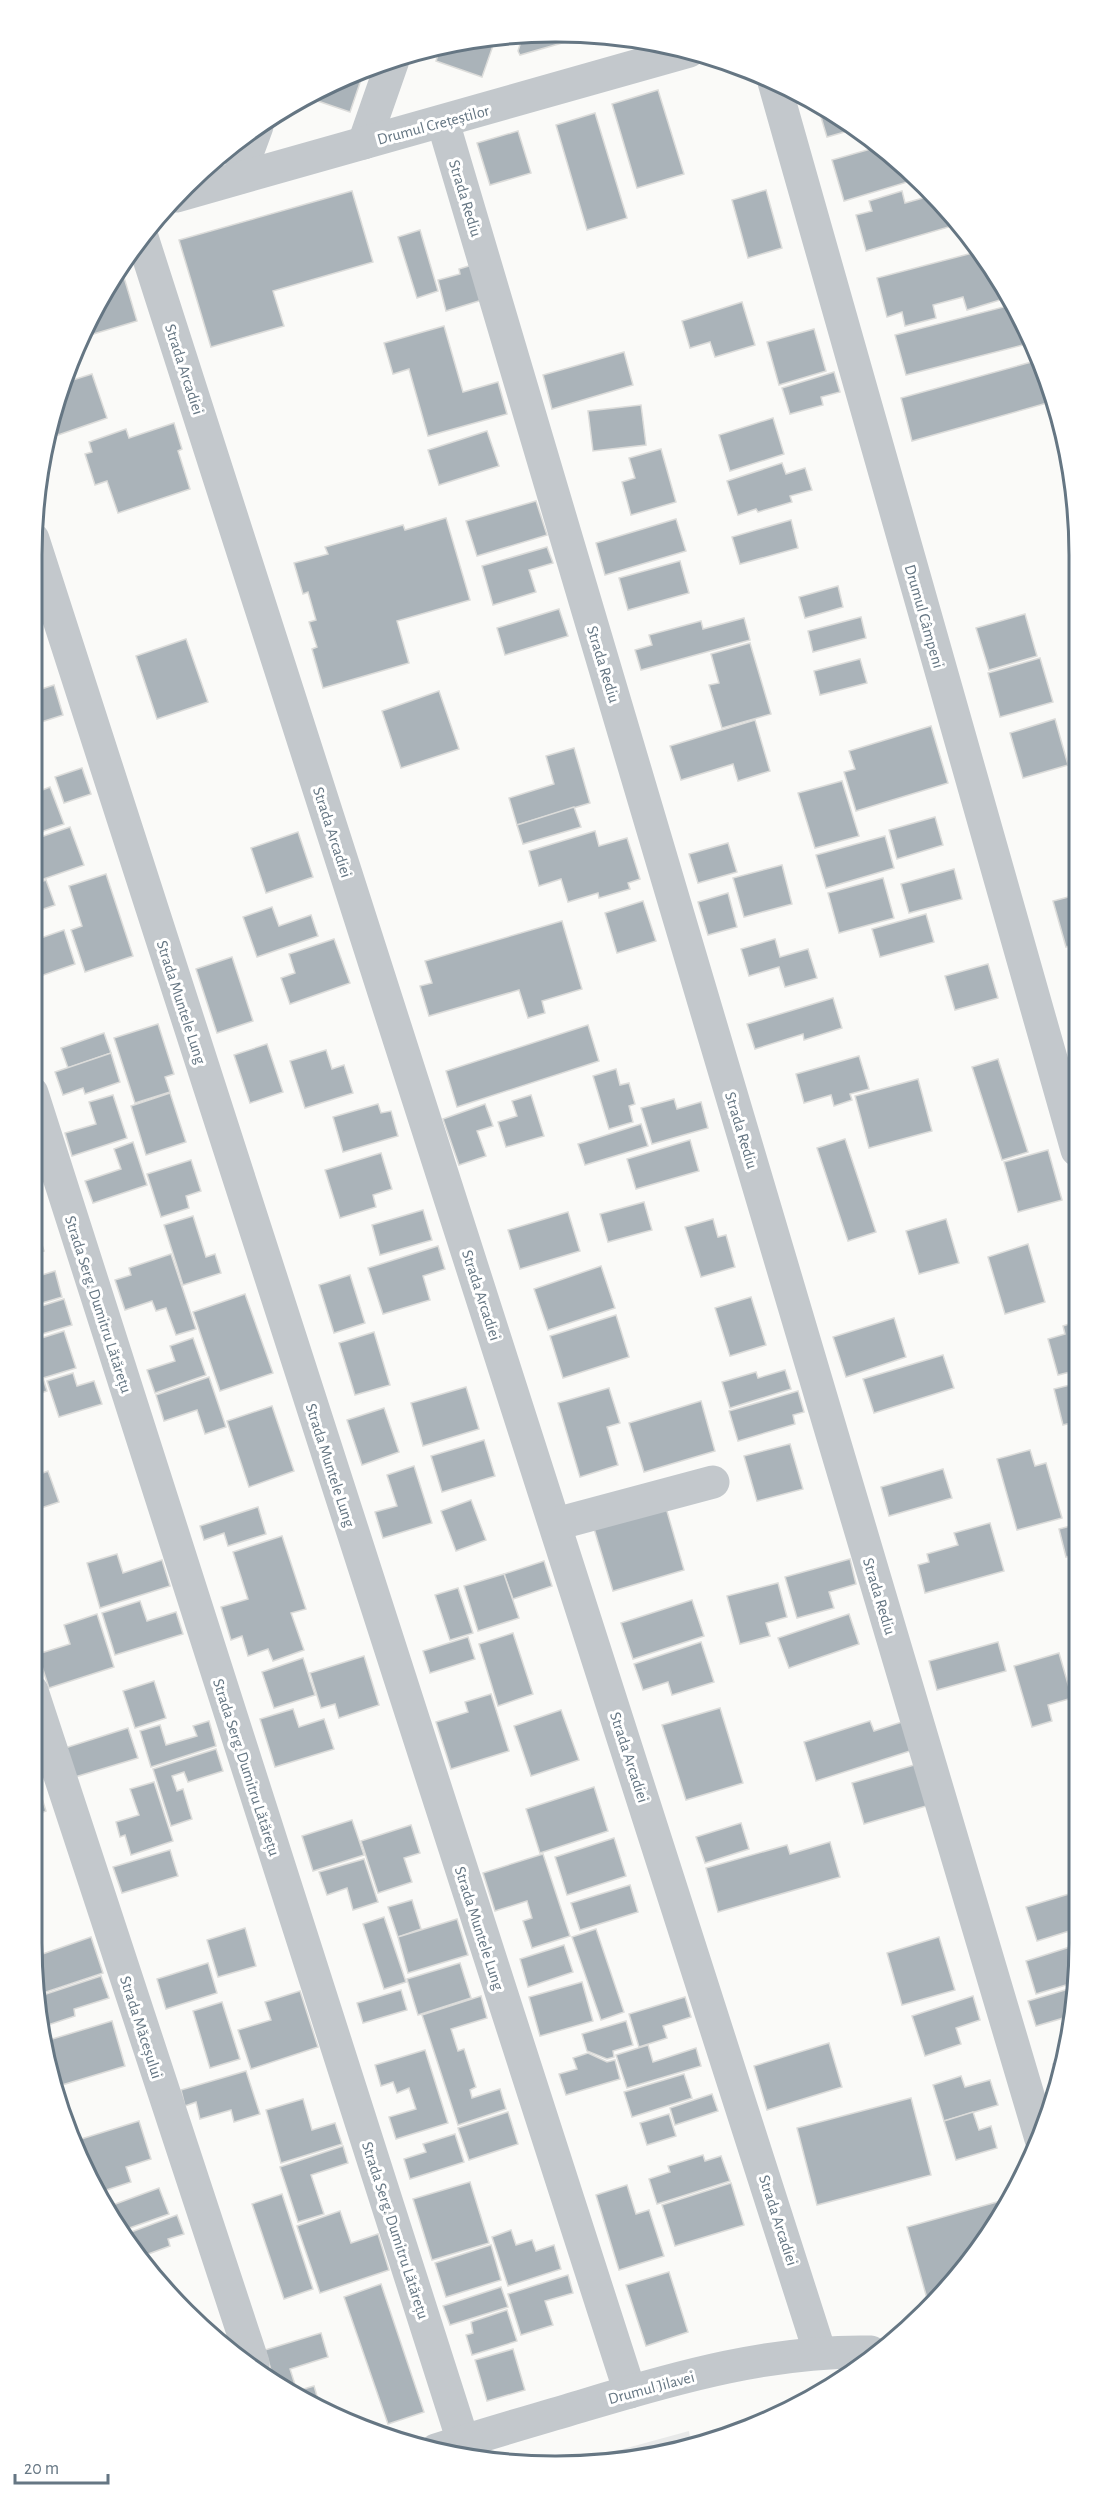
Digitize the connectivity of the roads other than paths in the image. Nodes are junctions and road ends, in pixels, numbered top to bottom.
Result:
1 (673, 56) edge
2 (390, 69) edge
3 (777, 92) edge
4 (443, 122) junction
5 (251, 142) edge
6 (364, 143) junction
7 (238, 178) junction
8 (193, 191) edge
9 (145, 247) edge
10 (42, 566) edge
11 (1069, 1122) edge
12 (42, 1125) edge
13 (713, 1482) dead end
14 (556, 1524) junction
15 (42, 1721) edge
16 (1036, 2123) edge
17 (865, 2352) edge
18 (820, 2353) junction
19 (250, 2355) edge
20 (630, 2392) junction
21 (450, 2445) edge
22 (452, 2445) edge

1 - 4 street, Drumul Crețeștilor
2 - 6 street
3 - 11 street, Drumul Câmpeni
4 - 6 street, Drumul Crețeștilor
4 - 16 street, Strada Rediu
5 - 7 street
6 - 7 street, Drumul Crețeștilor
7 - 8 street, Drumul Crețeștilor
9 - 14 street, Strada Arcadiei
10 - 20 street, Strada Muntele Lung
12 - 21 street, Strada Serg. Dumitru Lătărețu
13 - 14 street
14 - 18 street, Strada Arcadiei
15 - 19 street, Strada Măceșului
17 - 18 street, Drumul Jilavei
18 - 20 street, Drumul Jilavei
20 - 22 street, Drumul Jilavei

